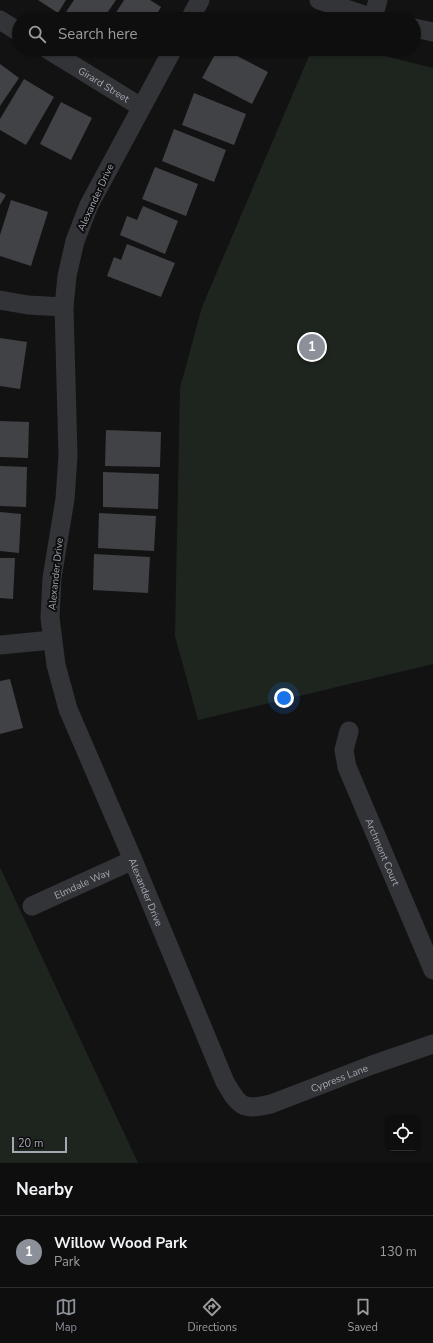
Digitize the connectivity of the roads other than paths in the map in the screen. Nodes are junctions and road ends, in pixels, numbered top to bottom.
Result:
1 (200, 0) edge
2 (319, 0) edge
3 (378, 0) edge
4 (194, 12) edge
5 (354, 12) edge
6 (376, 12) edge
7 (0, 20) edge
8 (12, 28) edge
9 (421, 29) edge
10 (433, 32) edge
11 (58, 56) edge
12 (169, 56) edge
13 (141, 107) junction
14 (0, 300) edge
15 (64, 307) junction
16 (52, 640) junction
17 (0, 645) edge
18 (349, 731) dead end
19 (133, 860) junction
20 (32, 906) dead end
21 (433, 970) edge
22 (433, 1044) edge
23 (246, 1107) joint

1 - 4 street
2 - 5 street
3 - 6 street
7 - 8 street
9 - 10 street
11 - 13 street, Girard Street
12 - 13 street, Alexander Drive
13 - 15 street, Alexander Drive
14 - 15 street
15 - 16 street, Alexander Drive
16 - 17 street
16 - 19 street, Alexander Drive
18 - 21 street, Archmont Court
19 - 20 street, Elmdale Way
19 - 23 street, Alexander Drive
22 - 23 street, Cypress Lane

